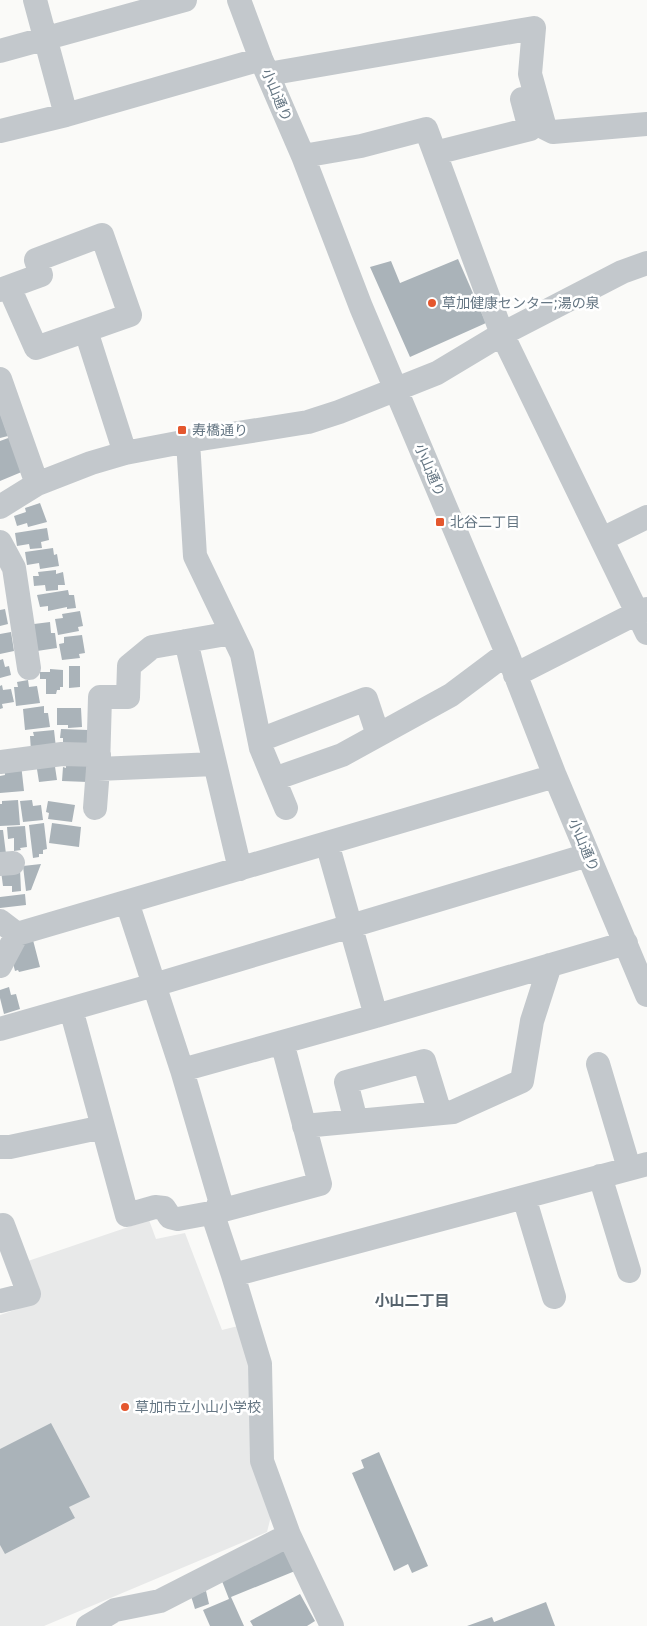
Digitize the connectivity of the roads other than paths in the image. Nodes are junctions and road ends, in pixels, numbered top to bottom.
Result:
1 (34, 0) edge
2 (185, 0) edge
3 (239, 0) edge
4 (520, 30) junction
5 (45, 39) junction
6 (0, 50) edge
7 (265, 67) junction
8 (66, 115) junction
9 (647, 124) edge
10 (0, 131) edge
11 (435, 153) junction
12 (303, 156) junction
13 (647, 263) edge
14 (5, 289) edge
15 (86, 331) junction
16 (502, 334) junction
17 (0, 379) edge
18 (395, 390) junction
19 (4, 404) edge
20 (188, 441) junction
21 (125, 453) junction
22 (42, 482) junction
23 (0, 507) edge
24 (647, 517) edge
25 (602, 539) junction
26 (0, 542) edge
27 (644, 618) edge
28 (232, 633) junction
29 (186, 641) junction
30 (511, 664) junction
31 (29, 668) dead end
32 (378, 735) junction
33 (260, 740) junction
34 (0, 762) edge
35 (98, 762) junction
36 (215, 764) junction
37 (555, 776) junction
38 (274, 779) junction
39 (95, 808) dead end
40 (286, 808) dead end
41 (327, 843) junction
42 (588, 855) junction
43 (240, 869) junction
44 (127, 902) junction
45 (351, 927) junction
46 (8, 928) edge
47 (626, 943) junction
48 (550, 965) junction
49 (0, 966) edge
50 (154, 985) junction
51 (647, 994) edge
52 (72, 1009) junction
53 (376, 1016) junction
54 (0, 1029) edge
55 (282, 1042) junction
56 (598, 1064) dead end
57 (182, 1070) junction
58 (440, 1113) junction
59 (356, 1121) junction
60 (304, 1126) junction
61 (103, 1127) junction
62 (4, 1141) edge
63 (638, 1166) edge
64 (600, 1176) junction
65 (524, 1197) junction
66 (216, 1212) junction
67 (1, 1222) edge
68 (629, 1271) dead end
69 (233, 1275) junction
70 (554, 1297) dead end
71 (0, 1301) edge
72 (289, 1535) junction
73 (88, 1626) edge
74 (332, 1626) edge

1 - 5 street
2 - 5 street
3 - 7 street, 小山通り
4 - 7 street
4 - 9 street
4 - 11 street
5 - 6 street
5 - 8 street
7 - 8 street
7 - 12 street, 小山通り
8 - 10 street
11 - 12 street
11 - 16 street
12 - 18 street, 小山通り
13 - 16 street
14 - 15 street
14 - 15 street
15 - 21 street
16 - 18 street
16 - 25 street
17 - 19 street
18 - 20 street
18 - 30 street, 小山通り
19 - 22 street
20 - 21 street
20 - 28 street
21 - 22 street
22 - 23 street
24 - 25 street
25 - 27 street
26 - 31 street
27 - 30 street
28 - 29 street
28 - 33 street
29 - 35 street
29 - 36 street
30 - 32 street
30 - 37 street, 小山通り
32 - 33 street
32 - 38 street
33 - 38 street
34 - 35 street
35 - 36 street
35 - 39 street
36 - 43 street
37 - 41 street
37 - 42 street, 小山通り
38 - 40 street
41 - 43 street
41 - 45 street
42 - 45 street
42 - 47 street, 小山通り
43 - 44 street
44 - 46 street
44 - 50 street
45 - 50 street
45 - 53 street
46 - 49 street
47 - 48 street
47 - 51 street, 小山通り
48 - 53 street
48 - 58 street
50 - 52 street
50 - 57 street
52 - 54 street
52 - 61 street
53 - 55 street
55 - 57 street
55 - 60 street
56 - 63 street
57 - 66 street
58 - 59 street
58 - 59 street
59 - 60 street
60 - 66 street
61 - 62 street
61 - 66 street
63 - 64 street
64 - 65 street
64 - 68 street
65 - 69 street
65 - 70 street
66 - 69 street
67 - 71 street
69 - 72 street
72 - 73 street
72 - 74 street

